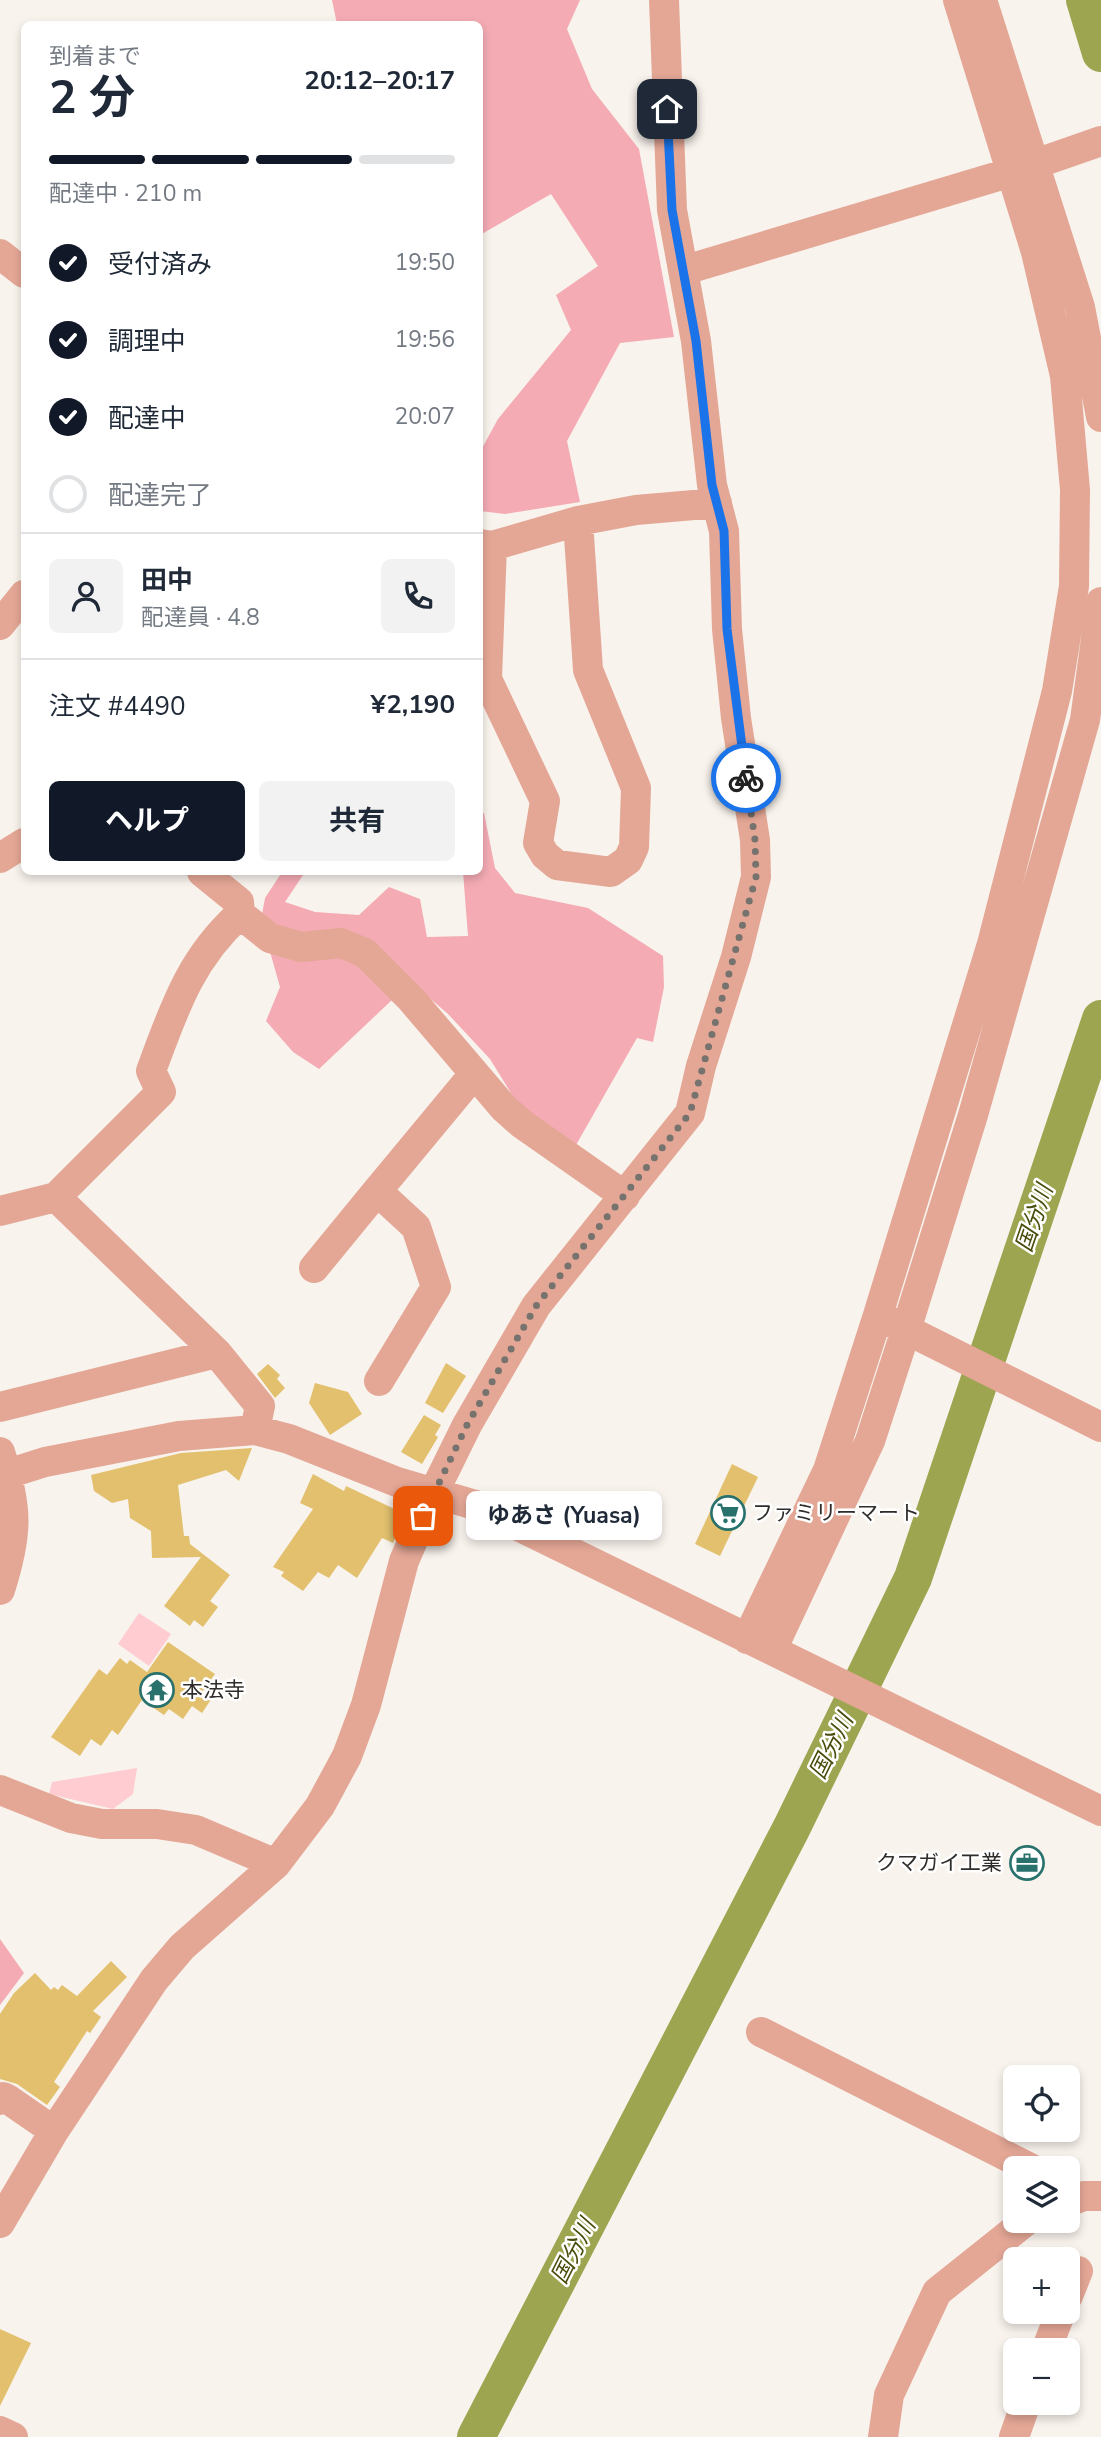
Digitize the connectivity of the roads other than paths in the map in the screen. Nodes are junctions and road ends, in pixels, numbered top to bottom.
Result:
1 (664, 0) edge
2 (958, 0) edge
3 (982, 0) edge
4 (1101, 141) edge
5 (1034, 164) junction
6 (0, 254) edge
7 (685, 270) junction
8 (21, 271) edge
9 (1101, 417) edge
10 (717, 503) junction
11 (578, 521) junction
12 (486, 545) edge
13 (21, 599) edge
14 (1101, 602) edge
15 (0, 625) edge
16 (21, 845) edge
17 (0, 858) edge
18 (206, 875) edge
19 (240, 914) junction
20 (474, 1074) junction
21 (377, 1191) junction
22 (625, 1196) junction
23 (56, 1197) junction
24 (0, 1211) edge
25 (314, 1268) dead end
26 (870, 1311) junction
27 (906, 1330) junction
28 (218, 1353) junction
29 (379, 1381) dead end
30 (0, 1407) edge
31 (1101, 1427) edge
32 (255, 1430) junction
33 (4, 1463) edge
34 (433, 1494) junction
35 (0, 1590) edge
36 (760, 1644) junction
37 (0, 1790) edge
38 (1101, 1811) edge
39 (275, 1864) junction
40 (761, 2032) dead end
41 (0, 2100) edge
42 (54, 2131) junction
43 (1006, 2156) edge
44 (0, 2223) edge
45 (1011, 2233) edge
46 (1022, 2415) edge
47 (0, 2431) edge
48 (13, 2437) edge
49 (883, 2437) edge
50 (1014, 2437) edge

1 - 7 street
2 - 5 street
3 - 5 street
4 - 5 street
5 - 7 street
5 - 9 street
5 - 26 street
6 - 8 street
7 - 10 street
10 - 11 street
10 - 22 street
11 - 12 street
11 - 12 street
13 - 15 street
14 - 27 street
16 - 17 street
18 - 19 street
19 - 20 street
19 - 23 street
20 - 21 street
20 - 22 street
21 - 25 street
21 - 29 street
22 - 34 street
23 - 24 street
23 - 28 street
26 - 27 street
26 - 36 street
27 - 31 street
27 - 36 street
28 - 30 street
28 - 32 street
32 - 33 street
32 - 34 street
33 - 35 street
34 - 36 street
34 - 39 street
36 - 38 street
37 - 39 street
39 - 42 street
40 - 43 street
41 - 42 street
42 - 44 street
45 - 49 street
46 - 50 street
47 - 48 street

